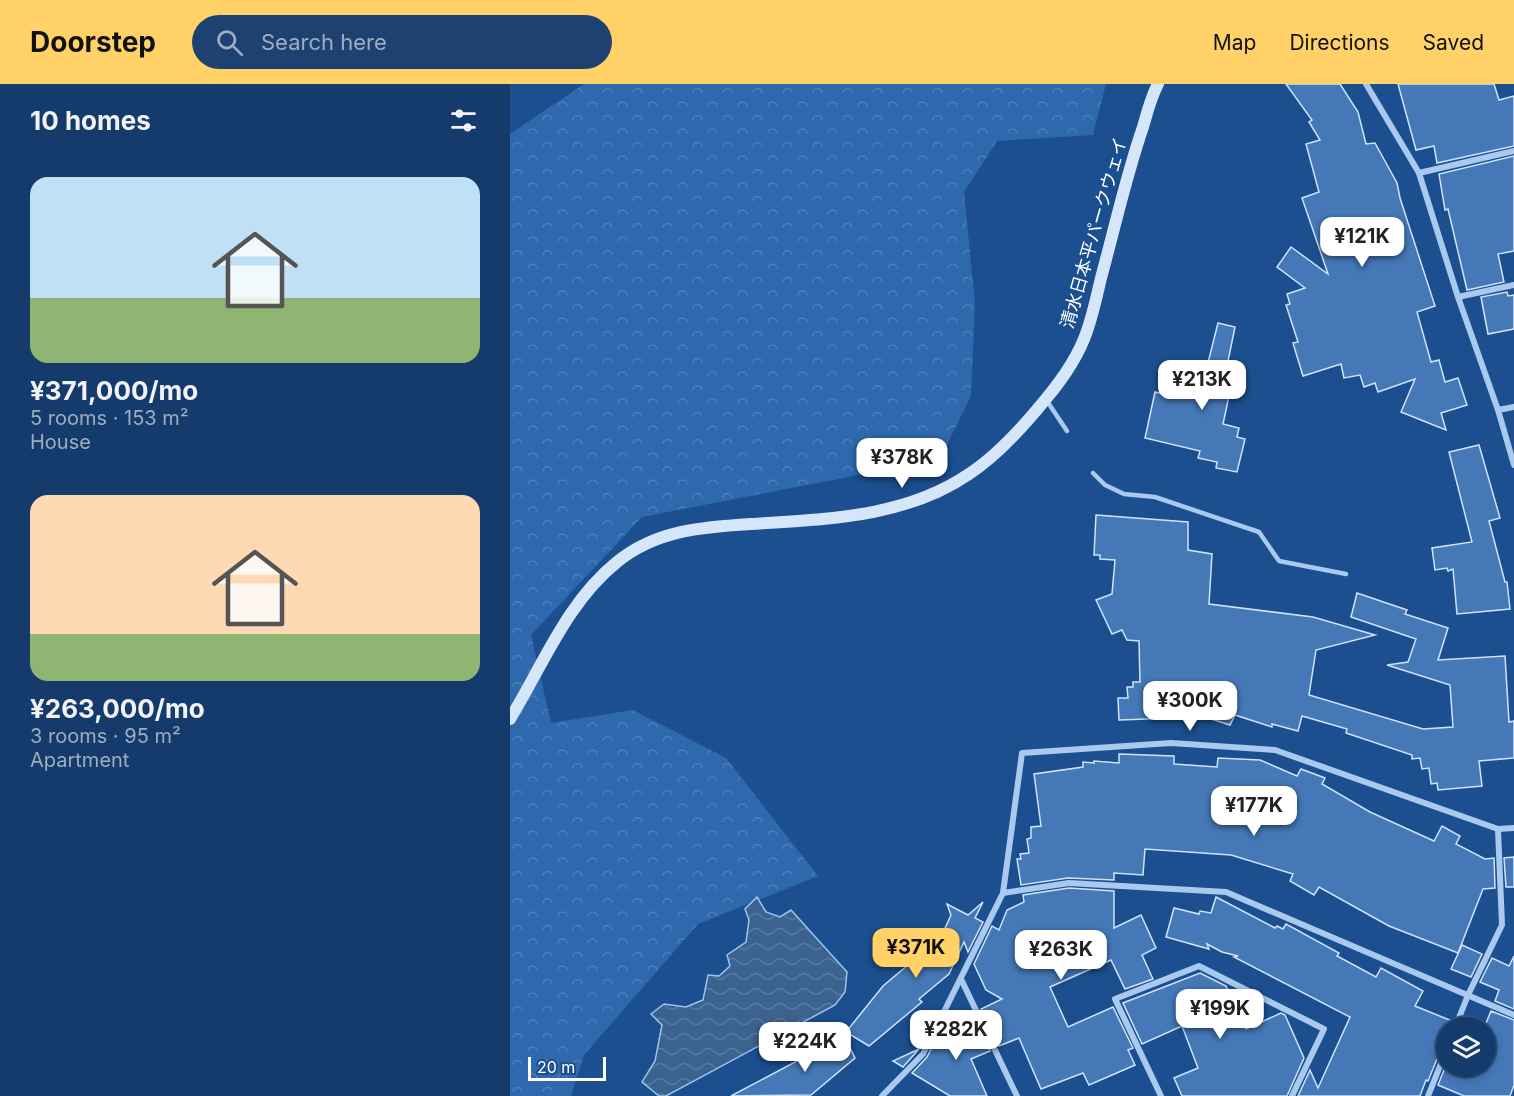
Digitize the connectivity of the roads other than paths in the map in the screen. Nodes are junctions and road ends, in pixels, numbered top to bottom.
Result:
1 (1158, 84) edge
2 (1366, 84) edge
3 (1514, 151) edge
4 (1419, 173) junction
5 (1514, 285) edge
6 (1458, 297) junction
7 (1046, 399) junction
8 (1514, 407) edge
9 (1498, 410) junction
10 (1067, 431) dead end
11 (1514, 465) edge
12 (1093, 473) dead end
13 (1346, 574) dead end
14 (510, 719) edge
15 (1514, 828) edge
16 (1498, 829) junction
17 (1003, 893) junction
18 (961, 979) junction
19 (1468, 995) junction
20 (1514, 1015) edge
21 (1459, 1017) edge
22 (1436, 1076) edge
23 (882, 1096) edge
24 (1017, 1096) edge
25 (1161, 1096) edge
26 (1292, 1096) edge
27 (1428, 1096) edge

1 - 7 street, 清水日本平パークウェイ
2 - 4 street
3 - 4 street
4 - 6 street
5 - 6 street
6 - 9 street
7 - 10 lane
7 - 14 street, 清水日本平パークウェイ
8 - 9 street
9 - 11 street
12 - 13 lane
15 - 16 street
16 - 17 street
16 - 19 street
17 - 18 street
17 - 19 street
18 - 23 street
18 - 24 street
19 - 20 street
19 - 21 street
22 - 27 street
25 - 26 street

